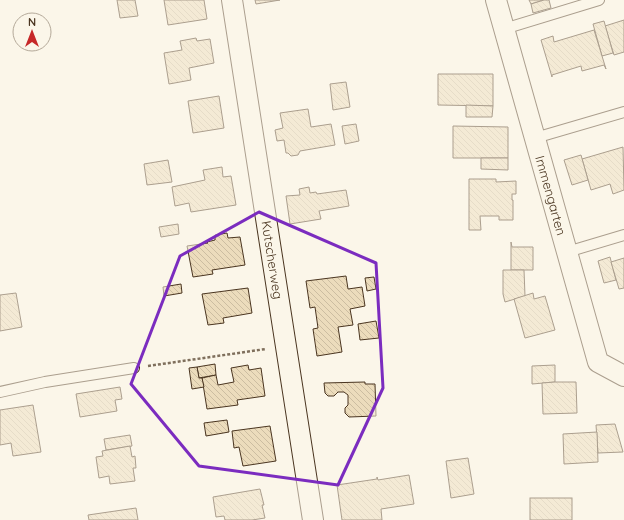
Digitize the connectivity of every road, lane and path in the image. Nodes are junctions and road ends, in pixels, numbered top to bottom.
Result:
1 (232, 0) edge
2 (496, 0) edge
3 (599, 0) edge
4 (504, 29) junction
5 (624, 112) edge
6 (535, 138) junction
7 (624, 235) edge
8 (567, 252) junction
9 (287, 346) junction
10 (134, 368) joint
11 (624, 376) edge
12 (0, 392) edge
13 (313, 520) edge

1 - 9 street, Kutscherweg
2 - 4 street, Immengarten
3 - 4 lane
4 - 6 street, Immengarten
5 - 6 lane
6 - 8 street, Immengarten
7 - 8 lane
8 - 11 street, Immengarten
9 - 10 path
9 - 13 street, Kutscherweg
10 - 12 lane

